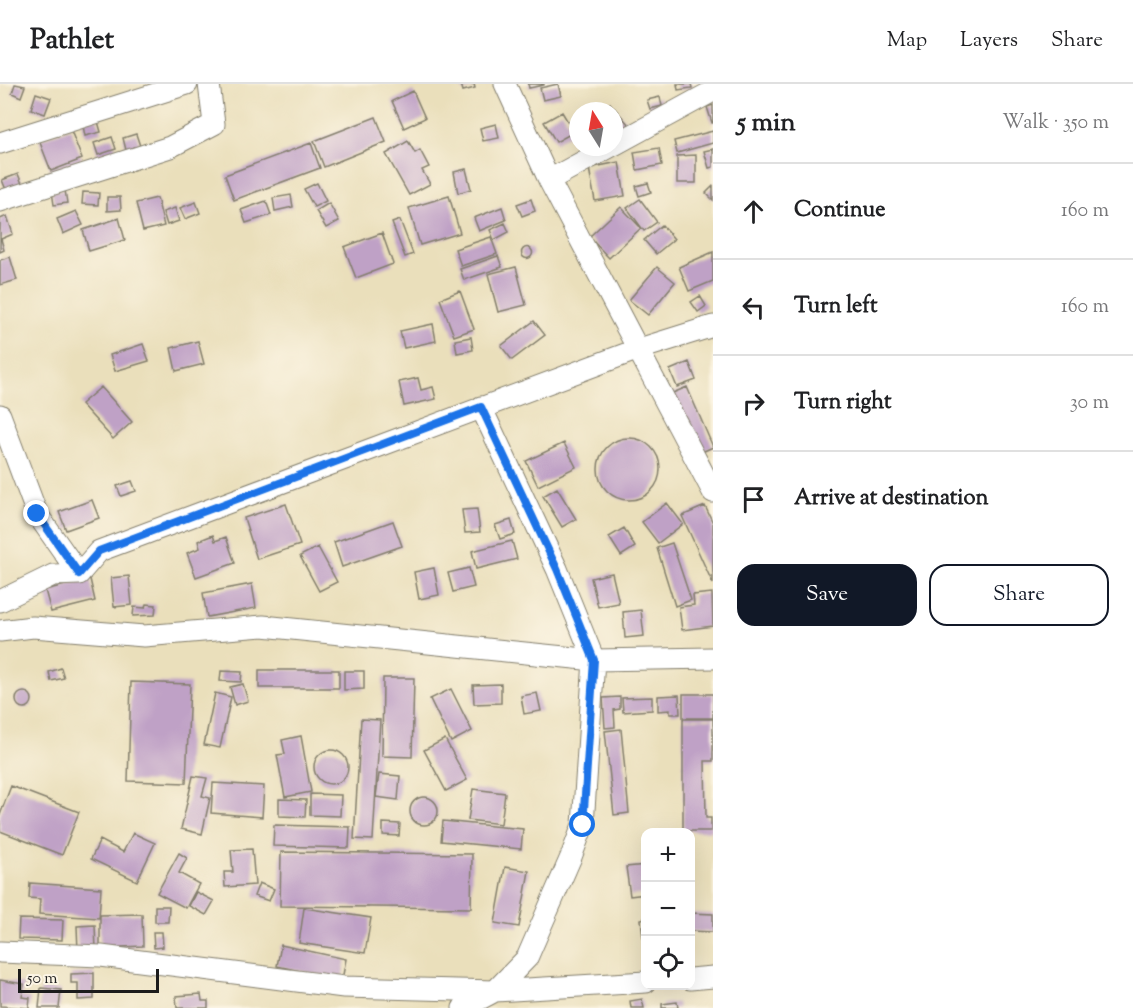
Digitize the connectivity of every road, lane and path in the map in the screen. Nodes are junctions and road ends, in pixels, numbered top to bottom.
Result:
1 (187, 84) edge
2 (209, 84) edge
3 (505, 84) edge
4 (713, 91) edge
5 (623, 140) edge
6 (0, 143) edge
7 (593, 156) edge
8 (549, 180) junction
9 (0, 201) edge
10 (713, 326) edge
11 (636, 350) junction
12 (481, 407) junction
13 (0, 415) edge
14 (713, 492) edge
15 (79, 574) junction
16 (0, 601) edge
17 (0, 631) edge
18 (713, 658) edge
19 (594, 660) junction
20 (0, 952) edge
21 (713, 977) edge
22 (695, 979) edge
23 (641, 981) edge
24 (495, 991) junction
25 (463, 1008) edge

1 - 6 street
2 - 9 street
3 - 8 street
4 - 5 street
7 - 8 street
8 - 11 street
10 - 11 street
11 - 12 street
11 - 14 street
12 - 15 street
12 - 19 street
13 - 15 street
15 - 16 street
17 - 19 street
18 - 19 street
19 - 24 street
20 - 24 street
21 - 22 street
23 - 24 street
24 - 25 street

